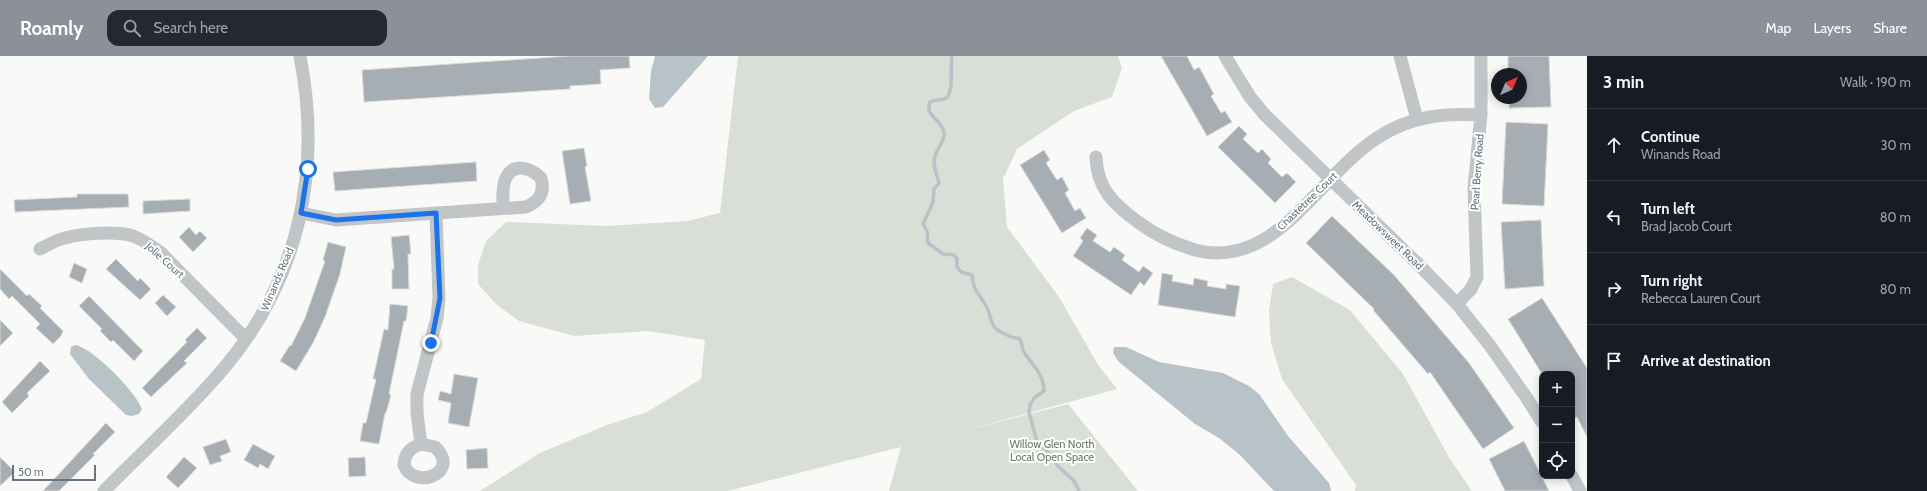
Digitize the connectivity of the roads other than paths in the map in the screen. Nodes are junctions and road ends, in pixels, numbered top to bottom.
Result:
1 (300, 56) edge
2 (1225, 56) edge
3 (1400, 56) edge
4 (1481, 56) edge
5 (1481, 115) junction
6 (1417, 119) junction
7 (1096, 157) dead end
8 (1331, 179) junction
9 (503, 208) dead end
10 (301, 213) junction
11 (436, 213) junction
12 (40, 249) dead end
13 (1457, 304) junction
14 (246, 339) junction
15 (1539, 417) edge
16 (421, 444) dead end
17 (1574, 479) edge
18 (104, 491) edge
19 (1580, 491) edge

1 - 10 street, Winands Road
2 - 8 street, Meadowsweet Road
3 - 6 street
4 - 5 street, Pearl Berry Road
5 - 6 street, Chastetree Court
5 - 13 street, Pearl Berry Road
6 - 8 street, Chastetree Court
7 - 8 street, Chastetree Court
8 - 13 street, Meadowsweet Road
9 - 11 street
10 - 11 street
10 - 14 street, Winands Road
11 - 16 street
12 - 14 street, Jolie Court
13 - 15 street, Meadowsweet Road
14 - 18 street, Winands Road
17 - 19 street

